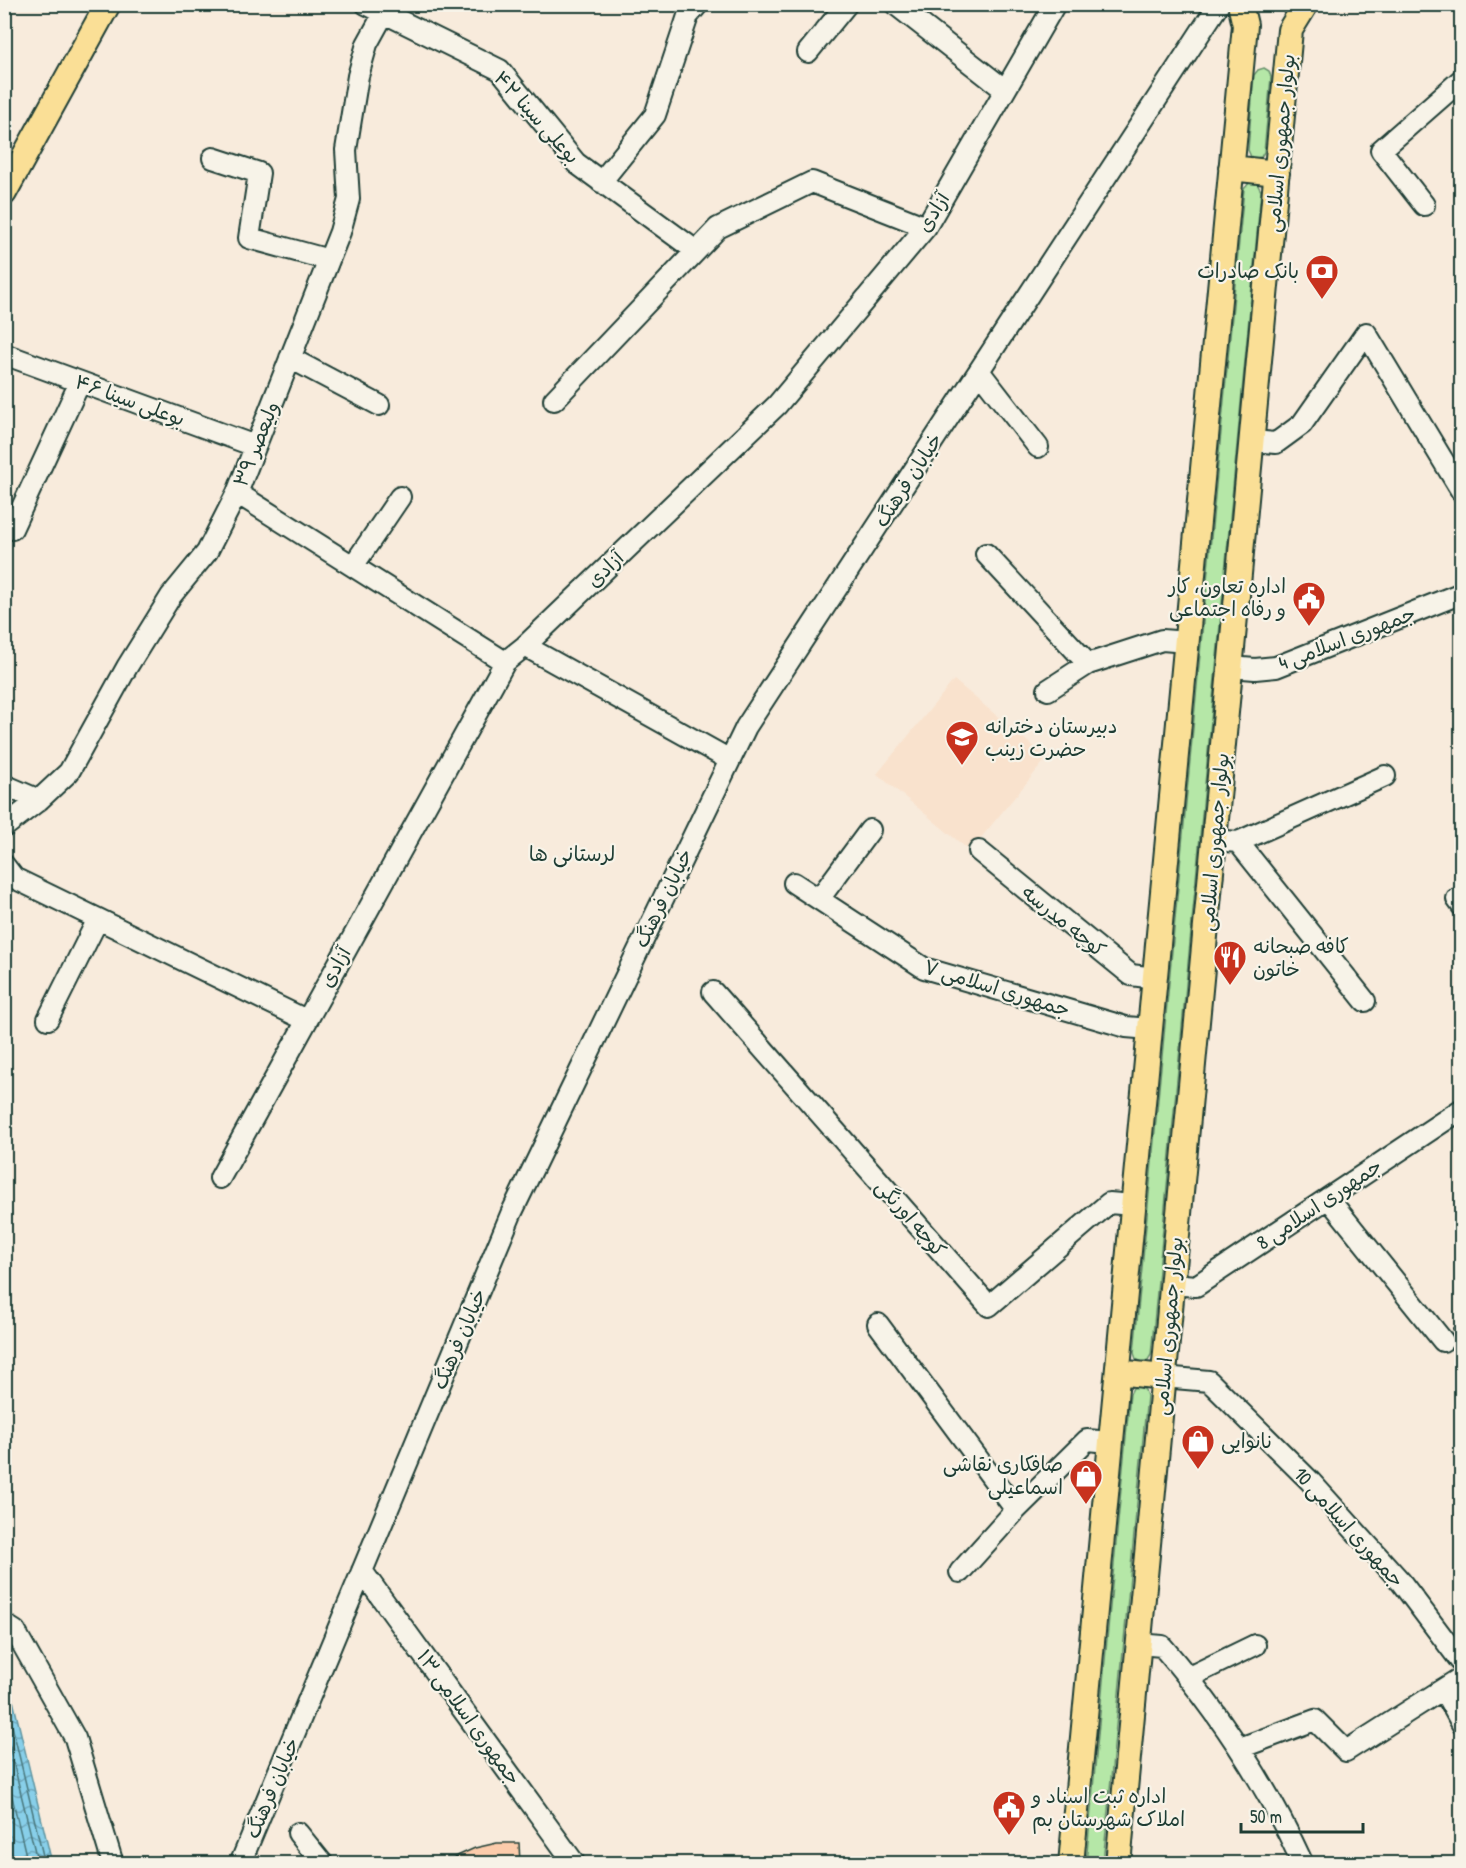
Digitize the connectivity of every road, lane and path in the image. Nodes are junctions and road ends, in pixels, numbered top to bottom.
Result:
1 (108, 4) edge
2 (698, 4) edge
3 (847, 4) edge
4 (895, 4) edge
5 (1055, 4) edge
6 (1219, 4) edge
7 (1240, 4) edge
8 (1306, 4) edge
9 (379, 7) edge
10 (808, 52) dead end
11 (1461, 79) edge
12 (1005, 90) junction
13 (213, 158) dead end
14 (1231, 168) junction
15 (1277, 172) junction
16 (601, 182) junction
17 (4, 193) edge
18 (1424, 205) dead end
19 (926, 227) junction
20 (696, 251) junction
21 (329, 260) junction
22 (4, 354) edge
23 (290, 358) junction
24 (979, 371) junction
25 (80, 382) junction
26 (554, 400) dead end
27 (379, 405) dead end
28 (1252, 441) junction
29 (255, 446) junction
30 (1038, 447) dead end
31 (1461, 492) edge
32 (237, 493) junction
33 (400, 497) dead end
34 (12, 529) dead end
35 (986, 554) dead end
36 (353, 566) junction
37 (1461, 593) edge
38 (1186, 642) junction
39 (525, 646) junction
40 (505, 662) junction
41 (1088, 664) junction
42 (1230, 667) junction
43 (1048, 690) dead end
44 (730, 760) junction
45 (1385, 776) dead end
46 (4, 785) edge
47 (39, 800) junction
48 (4, 827) edge
49 (870, 830) dead end
50 (1214, 840) junction
51 (1238, 842) junction
52 (978, 851) dead end
53 (4, 865) edge
54 (794, 883) dead end
55 (819, 899) junction
56 (98, 919) junction
57 (1155, 978) junction
58 (713, 992) dead end
59 (1365, 1001) dead end
60 (48, 1019) dead end
61 (306, 1020) junction
62 (1150, 1029) junction
63 (1461, 1109) edge
64 (220, 1178) dead end
65 (1328, 1197) junction
66 (1133, 1205) junction
67 (1172, 1284) junction
68 (878, 1324) dead end
69 (1443, 1341) dead end
70 (1118, 1372) junction
71 (1163, 1377) junction
72 (1111, 1442) junction
73 (1016, 1510) junction
74 (362, 1571) junction
75 (960, 1572) dead end
76 (4, 1624) edge
77 (1138, 1644) junction
78 (1255, 1645) dead end
79 (1461, 1663) edge
80 (1189, 1677) junction
81 (1461, 1677) edge
82 (1443, 1689) junction
83 (1461, 1724) edge
84 (1240, 1748) junction
85 (298, 1833) dead end
86 (113, 1863) edge
87 (240, 1863) edge
88 (323, 1863) edge
89 (575, 1863) edge
90 (1071, 1863) edge
91 (1118, 1863) edge
92 (1303, 1863) edge

1 - 17 main road
2 - 16 street
3 - 10 street
4 - 12 street
5 - 12 street, آزادی
6 - 24 street, خیابان فرهنگ
7 - 14 main road
8 - 15 main road, بولوار جمهوری اسلامی
9 - 16 street, بوعلی سینا ۴۲
9 - 21 street, ولیعصر ۳۹
11 - 18 street
12 - 19 street, آزادی
13 - 21 street
14 - 15 main road
14 - 38 main road
15 - 28 main road, بولوار جمهوری اسلامی
16 - 20 street, بوعلی سینا ۴۲
19 - 20 street
19 - 39 street, آزادی
20 - 26 street
21 - 23 street, ولیعصر ۳۹
22 - 25 street, بوعلی سینا ۴۶
23 - 27 street
23 - 29 street, ولیعصر ۳۹
24 - 30 street
24 - 44 street, خیابان فرهنگ
25 - 29 street, بوعلی سینا ۴۶
25 - 34 street
28 - 31 street
28 - 42 main road, بولوار جمهوری اسلامی
29 - 32 street, ولیعصر ۳۹
32 - 36 street
32 - 47 street, ولیعصر ۳۹
33 - 36 street
35 - 41 street
36 - 40 street
37 - 42 street, جمهوری اسلامی 4
38 - 41 street
38 - 57 main road
39 - 40 street, آزادی
39 - 44 street
40 - 61 street, آزادی
41 - 43 street
42 - 50 main road, بولوار جمهوری اسلامی
44 - 74 street, خیابان فرهنگ
45 - 51 street
46 - 47 street
47 - 48 street, ولیعصر ۳۹
49 - 55 street
50 - 51 street
50 - 67 main road, بولوار جمهوری اسلامی
51 - 59 street
52 - 57 street, کوچه مدرسه
53 - 56 street
54 - 55 street, جمهوری اسلامی ۷
55 - 62 street, جمهوری اسلامی ۷
56 - 60 street
56 - 61 street
57 - 62 main road
58 - 66 street, کوچه اورنگی
61 - 64 street, آزادی
62 - 66 main road
63 - 65 street, جمهوری اسلامی 8
65 - 67 street, جمهوری اسلامی 8
65 - 69 street
66 - 70 main road
67 - 71 main road, بولوار جمهوری اسلامی
68 - 73 street
70 - 71 main road
70 - 72 main road
71 - 77 main road, بولوار جمهوری اسلامی
71 - 79 street, جمهوری اسلامی 10
72 - 73 street
72 - 90 main road
73 - 75 street
74 - 87 street, خیابان فرهنگ
74 - 89 street, جمهوری اسلامی ۱۳
76 - 86 street
77 - 80 street
77 - 91 main road, بولوار جمهوری اسلامی
78 - 80 street
80 - 84 street
81 - 82 street
82 - 83 street
82 - 84 street
84 - 92 street
85 - 88 street

